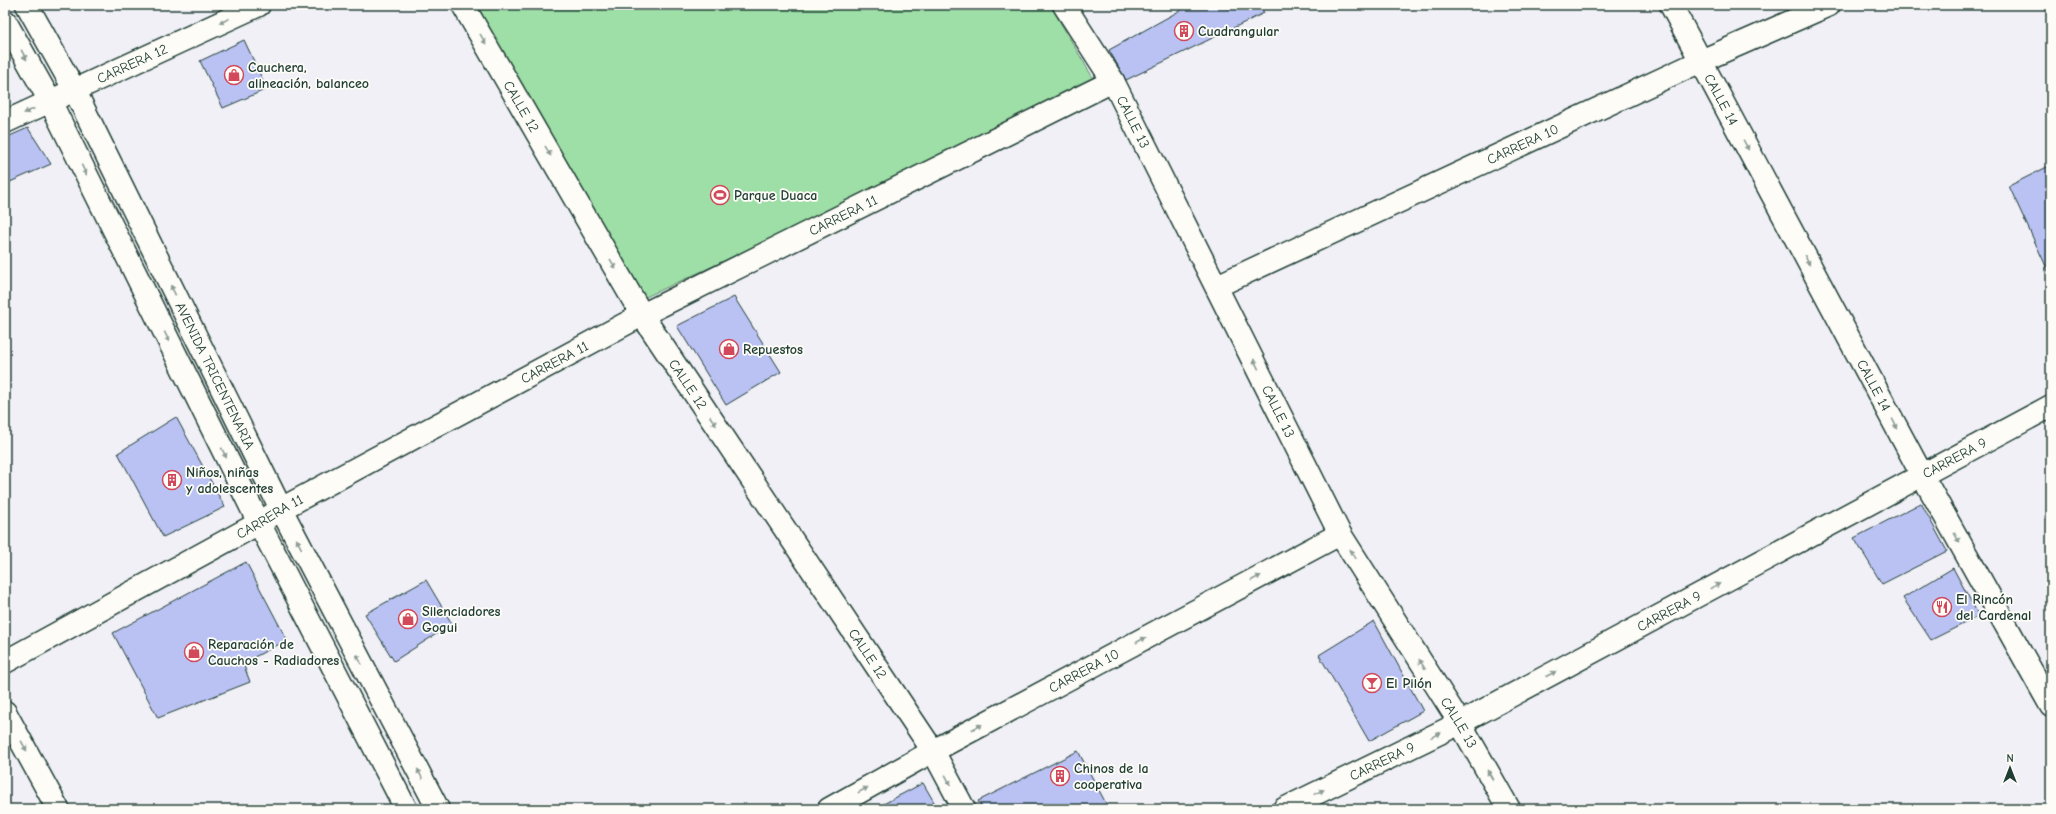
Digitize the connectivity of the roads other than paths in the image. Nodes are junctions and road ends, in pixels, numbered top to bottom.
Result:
1 (27, 5) edge
2 (259, 5) edge
3 (463, 5) edge
4 (1064, 5) edge
5 (1671, 5) edge
6 (1829, 5) edge
7 (5, 21) edge
8 (1701, 61) junction
9 (1113, 81) junction
10 (74, 89) junction
11 (50, 101) junction
12 (5, 122) edge
13 (1217, 286) junction
14 (642, 315) junction
15 (2051, 406) edge
16 (1922, 475) junction
17 (281, 509) junction
18 (259, 523) junction
19 (1340, 534) junction
20 (5, 662) edge
21 (2051, 706) edge
22 (5, 712) edge
23 (1460, 723) junction
24 (933, 751) junction
25 (58, 809) edge
26 (406, 809) edge
27 (438, 809) edge
28 (829, 809) edge
29 (964, 809) edge
30 (1284, 809) edge
31 (1510, 809) edge

1 - 10 street, AVENIDA TRICENTENARIA
2 -> 10 street, CARRERA 12
3 -> 14 street, CALLE 12
4 - 9 street, CALLE 13
5 - 8 street, CALLE 14
6 - 8 street, CARRERA 10
7 -> 11 street, AVENIDA TRICENTENARIA
8 - 13 street, CARRERA 10
8 -> 16 street, CALLE 14
9 - 13 street, CALLE 13
9 - 14 street, CARRERA 11
10 - 11 street, CARRERA 12
17 -> 10 street, AVENIDA TRICENTENARIA
11 -> 12 street, CARRERA 12
11 -> 18 street, AVENIDA TRICENTENARIA
19 -> 13 street, CALLE 13
14 - 17 street, CARRERA 11
14 -> 24 street, CALLE 12
15 - 16 street, CARRERA 9
16 -> 21 street, CALLE 14
23 -> 16 street, CARRERA 9
17 - 18 street, CARRERA 11
27 -> 17 street, AVENIDA TRICENTENARIA
18 - 20 street, CARRERA 11
18 - 26 street, AVENIDA TRICENTENARIA
23 -> 19 street, CALLE 13
24 -> 19 street, CARRERA 10
22 -> 25 street
30 -> 23 street, CARRERA 9
31 -> 23 street, CALLE 13
28 -> 24 street, CARRERA 10
24 -> 29 street

